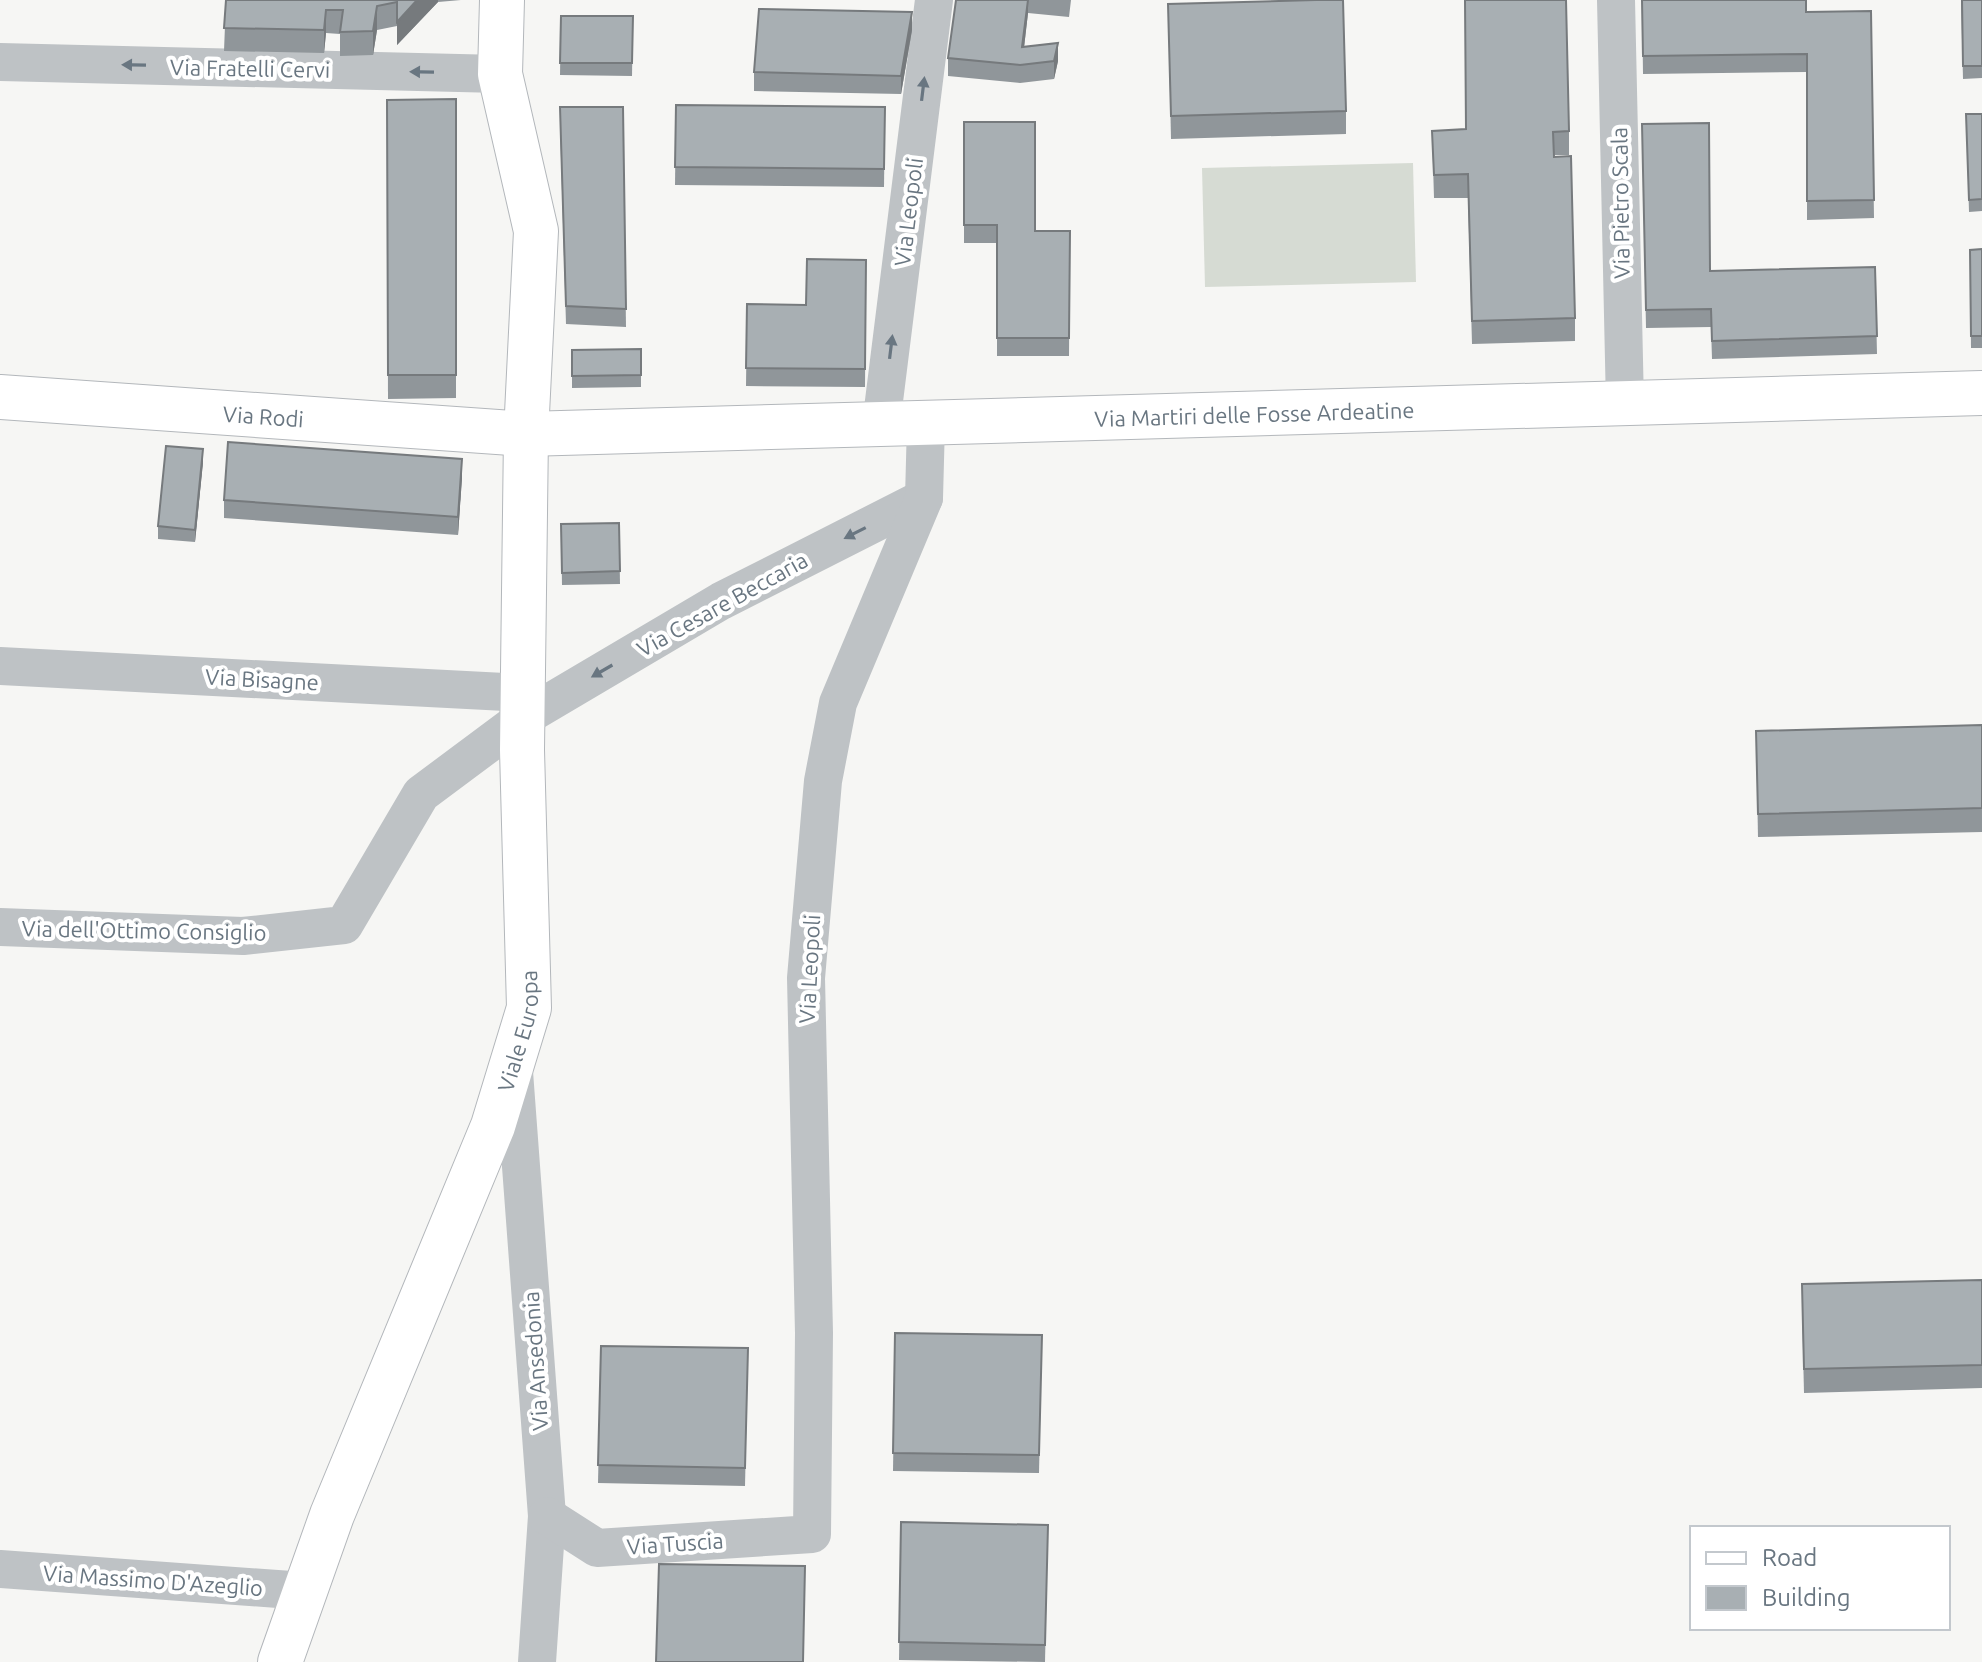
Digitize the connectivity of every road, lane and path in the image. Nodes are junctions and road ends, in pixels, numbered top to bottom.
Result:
1 (502, 0) edge
2 (934, 0) edge
3 (1616, 0) edge
4 (0, 62) edge
5 (500, 74) junction
6 (1982, 393) edge
7 (0, 397) edge
8 (1625, 405) junction
9 (926, 423) junction
10 (881, 425) junction
11 (526, 434) junction
12 (924, 498) junction
13 (0, 666) edge
14 (523, 705) junction
15 (0, 927) edge
16 (513, 1061) junction
17 (547, 1516) junction
18 (812, 1534) joint
19 (0, 1569) edge
20 (305, 1591) junction
21 (280, 1662) edge
22 (537, 1662) edge

1 - 5 street, Viale Europa
10 -> 2 street, Via Leopoli
3 - 8 street, Via Pietro Scala
5 -> 4 street, Via Fratelli Cervi
5 - 11 street, Viale Europa
6 - 8 street, Via Martiri delle Fosse Ardeatine
7 - 11 street, Via Rodi
8 - 9 street, Via Martiri delle Fosse Ardeatine
9 - 10 street, Via Martiri delle Fosse Ardeatine
9 - 12 street, Via Leopoli
10 - 11 street, Via Martiri delle Fosse Ardeatine
11 - 14 street, Viale Europa
12 -> 14 street, Via Cesare Beccaria
12 - 18 street, Via Leopoli
13 - 14 street, Via Bisagne
14 - 15 street, Via dell'Ottimo Consiglio
14 - 16 street, Viale Europa
16 - 17 street, Via Ansedonia
16 - 20 street, Viale Europa
17 - 18 street, Via Tuscia
17 - 22 street, Via Ansedonia
19 - 20 street, Via Massimo D'Azeglio
20 - 21 street, Viale Europa

